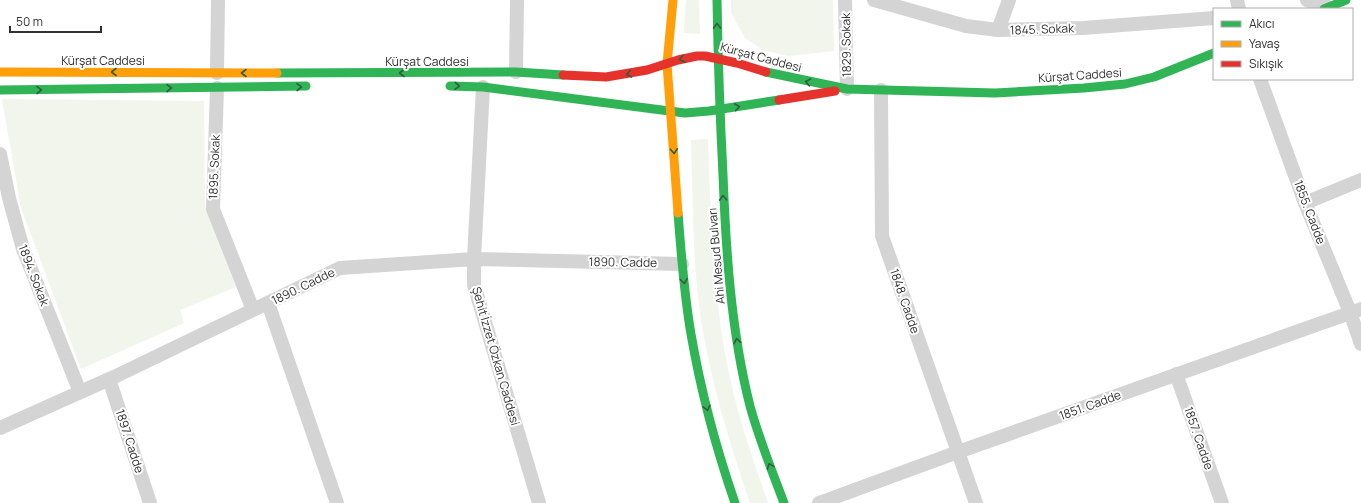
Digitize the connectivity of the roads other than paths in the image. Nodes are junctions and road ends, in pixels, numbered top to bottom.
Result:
1 (218, 0) edge
2 (517, 0) edge
3 (673, 0) edge
4 (717, 0) edge
5 (845, 0) edge
6 (874, 0) edge
7 (1009, 0) edge
8 (1307, 0) edge
9 (1346, 0) edge
10 (1326, 8) edge
11 (1213, 18) edge
12 (998, 30) junction
13 (1213, 53) edge
14 (718, 58) junction
15 (667, 64) junction
16 (0, 72) edge
17 (516, 72) junction
18 (217, 73) junction
19 (1260, 80) edge
20 (438, 85) dead end
21 (313, 86) dead end
22 (483, 87) junction
23 (217, 88) junction
24 (847, 89) junction
25 (0, 90) edge
26 (881, 90) junction
27 (720, 109) junction
28 (671, 112) junction
29 (0, 154) edge
30 (1361, 180) edge
31 (5, 200) edge
32 (1306, 203) junction
33 (474, 258) junction
34 (682, 264) junction
35 (268, 303) junction
36 (253, 310) junction
37 (1356, 310) edge
38 (1361, 344) edge
39 (1176, 374) junction
40 (110, 379) junction
41 (80, 392) junction
42 (0, 428) edge
43 (958, 452) junction
44 (334, 502) edge
45 (150, 503) edge
46 (539, 503) edge
47 (735, 503) edge
48 (784, 503) edge
49 (820, 503) edge
50 (976, 503) edge
51 (1222, 503) edge

1 - 18 street
2 - 17 street
3 - 15 main road
14 -> 4 main road, Ahi Mesud Bulvarı
5 - 24 street, 1829. Sokak
6 - 12 street, 1845. Sokak
7 - 12 street
8 - 10 street
9 - 10 main road
11 - 12 street, 1845. Sokak
13 - 26 main road, Kürşat Caddesi
14 -> 15 main road, Kürşat Caddesi
24 -> 14 main road, Kürşat Caddesi
14 - 27 main road, Ahi Mesud Bulvarı
15 -> 17 main road, Kürşat Caddesi
15 - 28 main road
18 -> 16 main road, Kürşat Caddesi
17 -> 18 main road, Kürşat Caddesi
19 - 32 street, 1855. Cadde
20 -> 22 main road, Kürşat Caddesi
23 -> 21 main road
22 - 28 main road, Kürşat Caddesi
22 - 33 street, Şehit İzzet Özkan Caddesi
25 -> 23 main road
23 - 36 street, 1895. Sokak
24 - 26 main road, Kürşat Caddesi
27 -> 24 main road, Kürşat Caddesi
26 - 43 street, 1848. Cadde
27 - 28 main road, Kürşat Caddesi
48 -> 27 main road, Ahi Mesud Bulvarı
28 -> 34 main road
29 - 31 street, 1894. Sokak
30 - 32 street
31 - 41 street, 1894. Sokak
32 - 37 street, 1855. Cadde
33 - 34 street, 1890. Cadde
33 - 35 street, 1890. Cadde
33 - 46 street, Şehit İzzet Özkan Caddesi
34 -> 47 main road
35 - 36 street, 1890. Cadde
35 - 44 street
36 - 40 street, 1890. Cadde
37 - 38 street, 1855. Cadde
37 - 39 street, 1851. Cadde
39 - 43 street, 1851. Cadde
39 - 51 street, 1857. Cadde
40 - 41 street, 1890. Cadde
40 - 45 street, 1897. Cadde
41 - 42 street, 1890. Cadde
43 - 49 street, 1851. Cadde
43 - 50 street, 1848. Cadde

